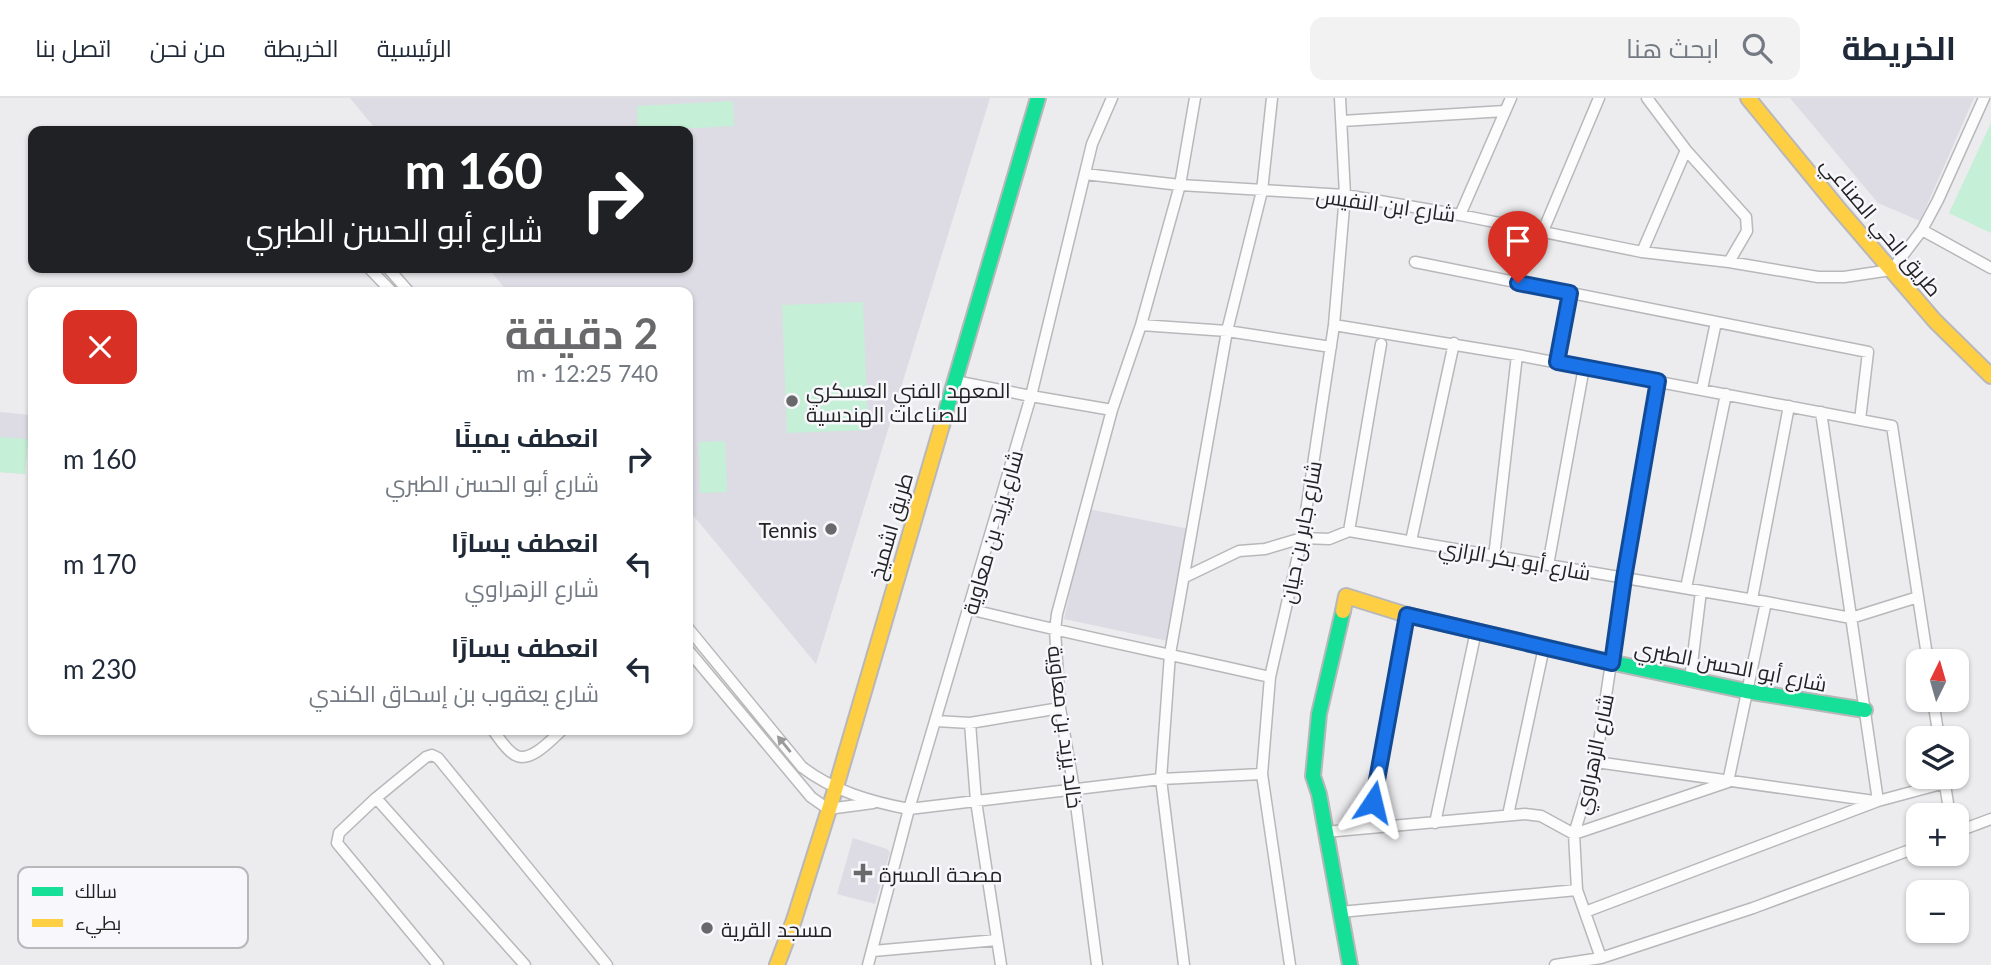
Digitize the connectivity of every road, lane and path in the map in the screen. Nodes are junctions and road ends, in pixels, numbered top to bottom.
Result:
1 (1038, 98) edge
2 (1112, 98) edge
3 (1195, 98) edge
4 (1272, 98) edge
5 (1340, 98) edge
6 (1511, 98) edge
7 (1599, 98) edge
8 (1647, 98) edge
9 (1748, 98) edge
10 (1758, 98) edge
11 (1984, 98) edge
12 (1505, 111) junction
13 (1342, 121) junction
14 (1686, 150) junction
15 (1085, 174) junction
16 (1180, 185) junction
17 (1262, 191) junction
18 (1345, 195) junction
19 (1460, 215) junction
20 (1922, 230) junction
21 (1543, 231) junction
22 (1642, 252) junction
23 (1415, 262) dead end
24 (1730, 262) junction
25 (1894, 267) junction
26 (1991, 268) edge
27 (374, 273) edge
28 (392, 273) edge
29 (387, 287) edge
30 (405, 287) edge
31 (1570, 293) junction
32 (1716, 322) junction
33 (1334, 324) junction
34 (1142, 325) junction
35 (1227, 331) junction
36 (1381, 344) dead end
37 (1454, 344) junction
38 (1331, 347) junction
39 (1517, 355) junction
40 (1557, 362) junction
41 (1991, 362) edge
42 (1584, 367) junction
43 (1991, 376) edge
44 (955, 380) junction
45 (1658, 381) junction
46 (1702, 389) junction
47 (1726, 394) junction
48 (1031, 397) junction
49 (1789, 406) junction
50 (1112, 410) junction
51 (1821, 412) junction
52 (1860, 420) junction
53 (1349, 531) junction
54 (1302, 538) junction
55 (1410, 541) junction
56 (1494, 557) junction
57 (1548, 565) junction
58 (1185, 577) junction
59 (1624, 578) junction
60 (1686, 588) junction
61 (1702, 591) junction
62 (1918, 597) junction
63 (1752, 599) junction
64 (1766, 602) junction
65 (969, 609) junction
66 (1407, 615) junction
67 (1851, 618) junction
68 (1055, 631) junction
69 (1476, 631) junction
70 (693, 634) edge
71 (1544, 647) junction
72 (1926, 649) edge
73 (1170, 654) junction
74 (693, 656) edge
75 (1612, 663) junction
76 (1270, 677) junction
77 (1690, 680) junction
78 (1746, 691) junction
79 (1059, 708) junction
80 (1865, 710) junction
81 (936, 721) junction
82 (970, 723) junction
83 (497, 735) edge
84 (556, 735) edge
85 (1596, 762) junction
86 (1262, 774) junction
87 (1161, 779) junction
88 (1728, 782) junction
89 (835, 787) junction
90 (1074, 789) junction
91 (1916, 789) edge
92 (376, 798) junction
93 (976, 801) junction
94 (1878, 801) junction
95 (875, 803) junction
96 (828, 809) junction
97 (909, 809) junction
98 (1508, 816) junction
99 (1991, 820) edge
100 (1435, 823) junction
101 (1368, 828) junction
102 (1969, 828) edge
103 (1325, 832) junction
104 (1574, 834) junction
105 (1906, 851) edge
106 (1577, 890) junction
107 (1340, 912) junction
108 (1585, 912) junction
109 (997, 940) junction
110 (873, 951) junction
111 (1601, 958) junction
112 (438, 965) edge
113 (525, 965) edge
114 (607, 965) edge
115 (777, 965) edge
116 (868, 965) edge
117 (1001, 965) edge
118 (1097, 965) edge
119 (1184, 965) edge
120 (1290, 965) edge
121 (1350, 965) edge
122 (1555, 965) edge

1 - 44 main road, طريق اشميخ
2 - 15 street, شارع يزيد بن معاوية
3 - 16 street, خالد يزيد بن معاوية
4 - 17 street
5 - 13 street, شارع جابر بن حيان
6 - 12 street
7 - 21 street
8 - 14 street
9 - 25 main road, طريق الحي الصناعي
10 - 25 main road, طريق الحي الصناعي
11 - 20 street
12 - 13 street
12 - 19 street
13 - 18 street, شارع جابر بن حيان
14 - 22 street
14 - 24 street
15 - 16 street, شارع ابن النفيس
15 - 48 street, شارع يزيد بن معاوية
16 - 17 street, شارع ابن النفيس
16 - 34 street, خالد يزيد بن معاوية
17 - 18 street, شارع ابن النفيس
17 - 35 street
18 - 19 street, شارع ابن النفيس
18 - 33 street, شارع جابر بن حيان
19 - 21 street, شارع ابن النفيس
20 - 25 street
20 - 26 street
21 - 22 street, شارع ابن النفيس
22 - 24 street, شارع ابن النفيس
23 - 31 street
24 - 25 street, شارع ابن النفيس
25 - 41 main road, طريق الحي الصناعي
25 - 43 main road, طريق الحي الصناعي
27 - 29 street
28 - 30 street
31 - 32 street
31 - 40 street
32 - 46 street
32 - 52 street
33 - 37 street
33 - 38 street, شارع جابر بن حيان
34 - 35 street
34 - 50 street, خالد يزيد بن معاوية
35 - 38 street
35 - 58 street
36 - 53 street
37 - 39 street
37 - 55 street
38 - 54 street, شارع جابر بن حيان
39 - 40 street
39 - 56 street
40 - 42 street
42 - 45 street
42 - 57 street
44 - 48 street
44 - 89 main road, طريق اشميخ
45 - 46 street
45 - 59 street, شارع الزهراوي
46 - 47 street
47 - 49 street
47 - 60 street
48 - 50 street
48 - 65 street, شارع يزيد بن معاوية
49 - 51 street
49 - 63 street
50 - 68 street, خالد يزيد بن معاوية
51 - 52 street
51 - 67 street
52 - 62 street
53 - 54 street, شارع أبو بكر الرازي
53 - 55 street, شارع أبو بكر الرازي
54 - 58 street, شارع أبو بكر الرازي
54 - 76 street, شارع جابر بن حيان
55 - 56 street, شارع أبو بكر الرازي
56 - 57 street, شارع أبو بكر الرازي
57 - 59 street, شارع أبو بكر الرازي
58 - 73 street
59 - 60 street, شارع أبو بكر الرازي
59 - 75 street, شارع الزهراوي
60 - 61 street, شارع أبو بكر الرازي
61 - 63 street, شارع أبو بكر الرازي
61 - 77 street
62 - 67 street
62 - 72 street
63 - 64 street, شارع أبو بكر الرازي
64 - 67 street, شارع أبو بكر الرازي
64 - 78 street
65 - 68 street
65 - 81 street, شارع يزيد بن معاوية
66 - 69 main road, شارع أبو الحسن الطبري
66 - 101 street
66 - 103 main road, شارع أبو الحسن الطبري
67 - 80 street
68 - 73 street
68 - 79 street, خالد يزيد بن معاوية
69 - 71 main road, شارع أبو الحسن الطبري
69 - 100 street
89 -> 70 street
71 - 75 main road, شارع أبو الحسن الطبري
71 - 98 street
73 - 76 street
73 - 87 street
74 - 96 street
75 - 77 main road, شارع أبو الحسن الطبري
75 - 85 street, شارع الزهراوي
76 - 86 street, شارع جابر بن حيان
77 - 78 main road, شارع أبو الحسن الطبري
78 - 80 main road, شارع أبو الحسن الطبري
78 - 88 street
79 - 82 street
79 - 90 street, خالد يزيد بن معاوية
80 - 94 street
81 - 82 street
81 - 97 street, شارع يزيد بن معاوية
82 - 93 street
83 - 84 street
85 - 88 street
85 - 104 street, شارع الزهراوي
86 - 87 street
86 - 120 street, شارع جابر بن حيان
87 - 90 street
87 - 119 street
88 - 94 street
88 - 104 street
89 - 95 street
89 - 96 main road, طريق اشميخ
90 - 93 street
90 - 118 street, خالد يزيد بن معاوية
91 - 94 street
92 - 112 street
92 - 113 street
92 - 114 street
93 - 97 street
93 - 109 street
94 - 108 street
95 - 96 street
95 - 97 street
96 - 115 main road, طريق اشميخ
97 - 110 street, شارع يزيد بن معاوية
98 - 100 street
98 - 104 street
99 - 102 street
100 - 101 street
101 - 103 street
103 - 107 main road
104 - 106 street, شارع الزهراوي
105 - 111 street
106 - 107 street
106 - 108 street, شارع الزهراوي
107 - 121 main road
108 - 111 street, شارع الزهراوي
109 - 110 street
109 - 117 street
110 - 116 street, شارع يزيد بن معاوية
111 - 122 street

